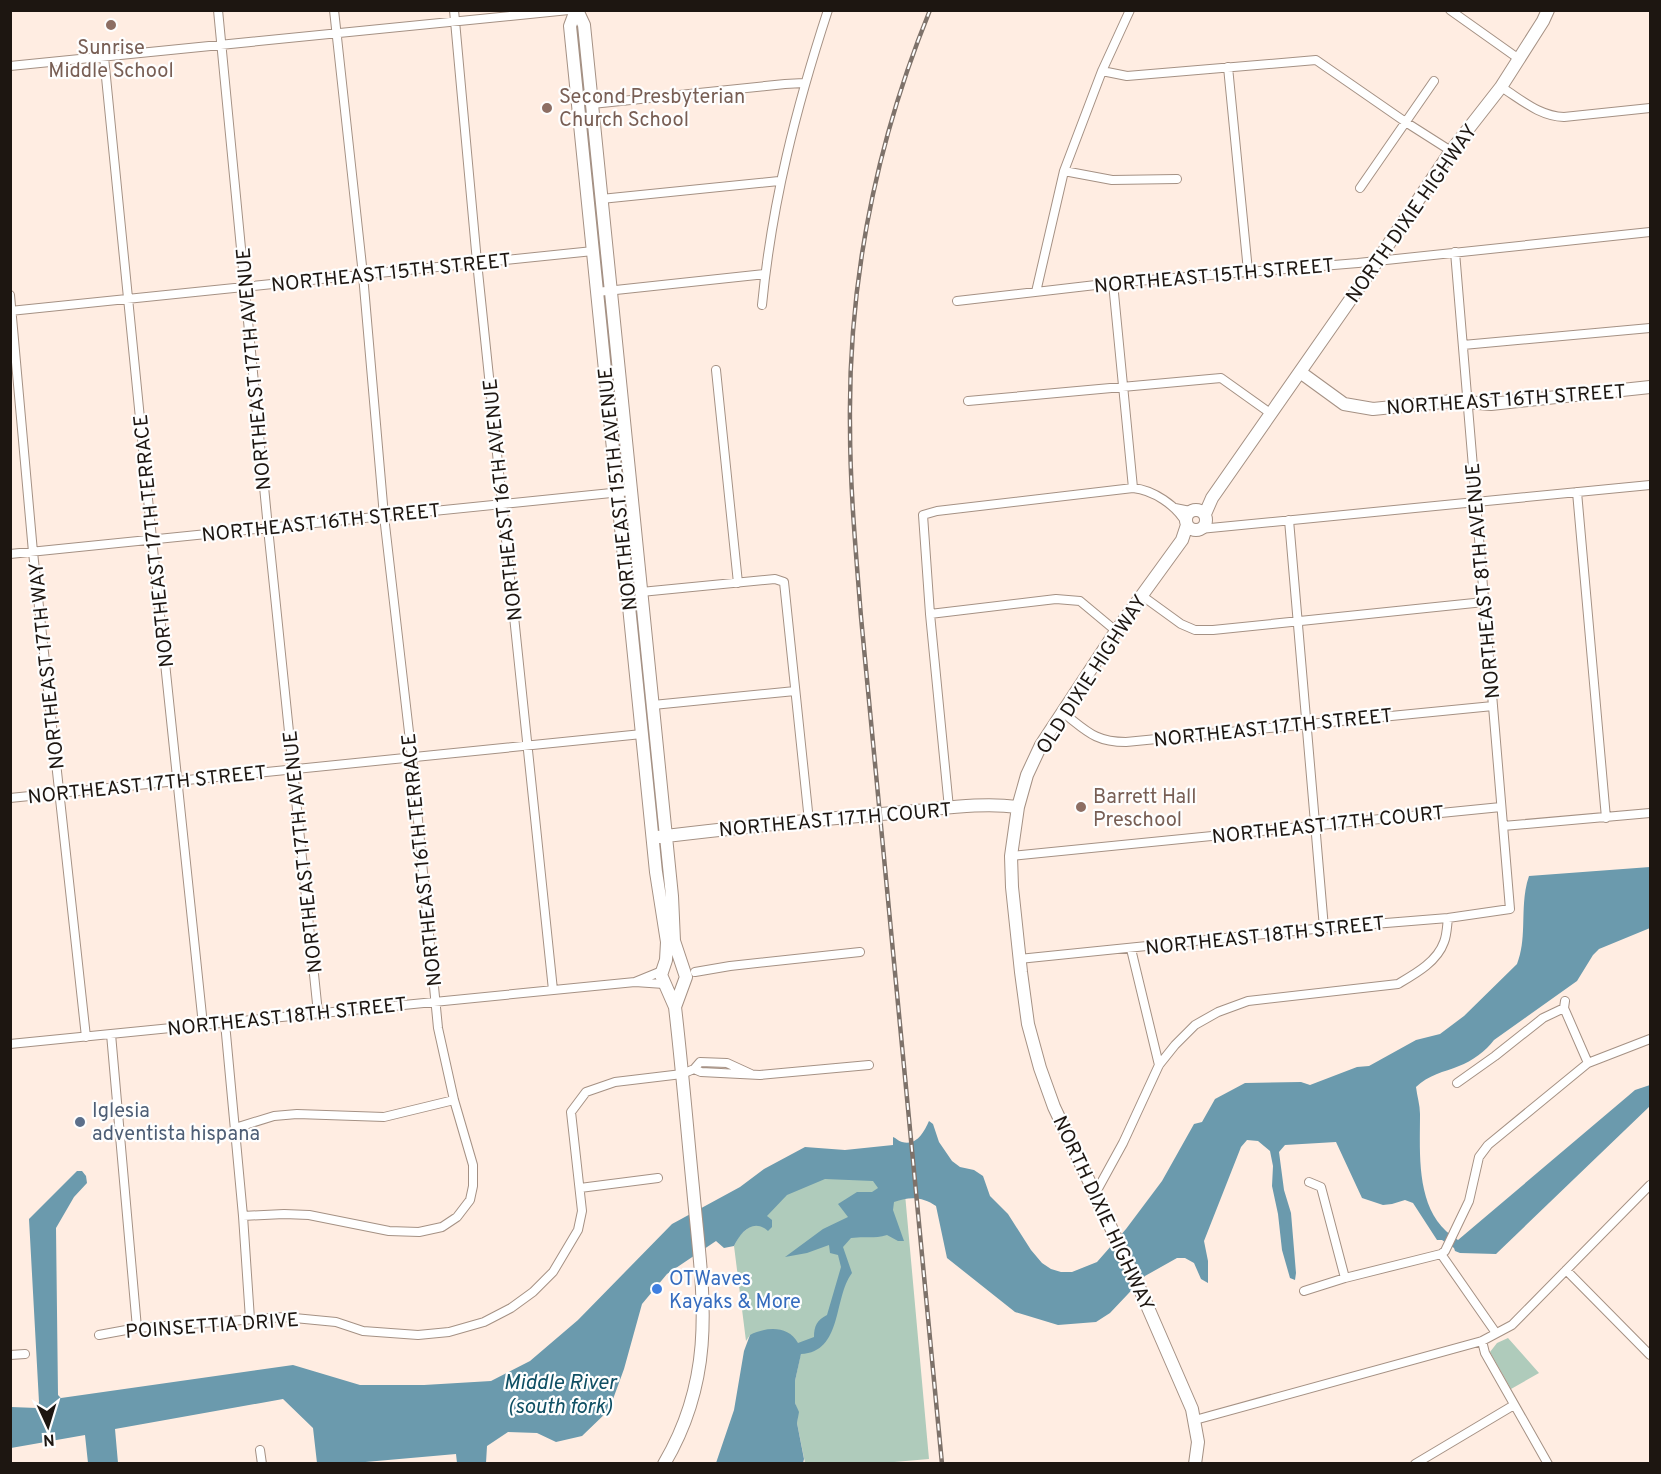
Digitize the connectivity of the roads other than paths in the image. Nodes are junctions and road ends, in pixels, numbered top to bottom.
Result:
1 (218, 10) edge
2 (334, 10) edge
3 (454, 10) edge
4 (569, 10) edge
5 (576, 10) edge
6 (828, 10) edge
7 (1130, 10) edge
8 (1450, 10) edge
9 (1548, 10) edge
10 (455, 22) junction
11 (337, 34) junction
12 (222, 45) junction
13 (104, 57) junction
14 (1519, 59) junction
15 (10, 66) edge
16 (1228, 67) junction
17 (1102, 71) junction
18 (1434, 81) dead end
19 (804, 83) junction
20 (1501, 87) junction
21 (592, 104) junction
22 (1650, 108) edge
23 (1407, 123) junction
24 (1451, 151) junction
25 (1064, 171) junction
26 (1177, 179) dead end
27 (779, 181) junction
28 (1360, 188) dead end
29 (601, 199) junction
30 (1650, 233) edge
31 (593, 251) junction
32 (1455, 252) junction
33 (1378, 260) junction
34 (477, 262) junction
35 (1248, 271) junction
36 (765, 274) junction
37 (363, 275) junction
38 (1113, 283) junction
39 (246, 287) junction
40 (610, 290) junction
41 (597, 292) junction
42 (1036, 292) junction
43 (10, 295) edge
44 (129, 299) junction
45 (957, 301) dead end
46 (762, 305) dead end
47 (11, 311) edge
48 (1650, 328) edge
49 (1463, 345) junction
50 (716, 370) dead end
51 (1300, 372) junction
52 (1122, 387) junction
53 (1650, 387) edge
54 (968, 401) dead end
55 (1467, 402) junction
56 (1270, 413) junction
57 (1650, 485) edge
58 (1133, 488) junction
59 (631, 491) junction
60 (618, 492) junction
61 (1577, 492) junction
62 (1476, 502) junction
63 (503, 504) junction
64 (384, 516) junction
65 (1289, 519) junction
66 (1196, 520) junction
67 (268, 528) junction
68 (152, 539) junction
69 (33, 552) junction
70 (10, 554) edge
71 (738, 583) junction
72 (641, 592) junction
73 (1142, 595) junction
74 (1484, 602) junction
75 (930, 615) junction
76 (1298, 621) junction
77 (1116, 631) junction
78 (795, 691) junction
79 (653, 705) junction
80 (1493, 706) junction
81 (1062, 712) junction
82 (1307, 723) junction
83 (642, 734) junction
84 (527, 746) junction
85 (412, 758) junction
86 (294, 768) junction
87 (178, 781) junction
88 (60, 793) junction
89 (10, 798) edge
90 (1018, 807) junction
91 (1502, 807) junction
92 (949, 808) junction
93 (1650, 813) edge
94 (1606, 818) junction
95 (809, 821) junction
96 (1317, 826) junction
97 (1503, 826) junction
98 (666, 836) junction
99 (652, 838) junction
100 (1011, 856) junction
101 (1510, 909) joint
102 (1448, 918) junction
103 (1324, 928) junction
104 (1131, 949) junction
105 (860, 952) dead end
106 (1019, 959) junction
107 (687, 969) junction
108 (664, 977) junction
109 (683, 984) junction
110 (553, 990) junction
111 (435, 1002) junction
112 (675, 1007) junction
113 (318, 1013) junction
114 (225, 1023) junction
115 (203, 1025) junction
116 (111, 1034) junction
117 (86, 1037) junction
118 (1650, 1039) edge
119 (10, 1044) edge
120 (1588, 1063) junction
121 (869, 1065) dead end
122 (1159, 1065) junction
123 (688, 1071) junction
124 (1456, 1083) dead end
125 (454, 1100) junction
126 (235, 1128) junction
127 (658, 1178) dead end
128 (1310, 1182) dead end
129 (580, 1188) junction
130 (1649, 1190) edge
131 (1095, 1194) junction
132 (243, 1216) junction
133 (1441, 1254) junction
134 (1566, 1270) junction
135 (1346, 1278) junction
136 (1304, 1291) dead end
137 (250, 1319) junction
138 (137, 1328) junction
139 (1496, 1333) junction
140 (99, 1335) dead end
141 (1482, 1341) junction
142 (25, 1354) dead end
143 (10, 1355) edge
144 (1650, 1355) edge
145 (1514, 1405) junction
146 (1195, 1420) junction
147 (261, 1450) dead end
148 (262, 1464) edge
149 (664, 1464) edge
150 (1195, 1464) edge
151 (1415, 1464) edge
152 (1548, 1464) edge

1 - 12 street, NORTHEAST 17TH AVENUE
2 - 11 street, NORTHEAST 16TH TERRACE
3 - 10 street, NORTHEAST 16TH AVENUE
4 - 10 street
5 - 21 street, NORTHEAST 15TH AVENUE
5 - 31 street, NORTHEAST 15TH AVENUE
6 - 19 street
7 - 17 street
8 - 14 street
9 - 14 street, NORTH DIXIE HIGHWAY
10 - 11 street
10 - 34 street, NORTHEAST 16TH AVENUE
11 - 12 street
11 - 37 street, NORTHEAST 16TH TERRACE
12 - 13 street
12 - 39 street, NORTHEAST 17TH AVENUE
13 - 15 street
13 - 44 street, NORTHEAST 17TH TERRACE
14 - 20 street, NORTH DIXIE HIGHWAY
16 - 17 street
16 - 23 street
16 - 35 street
17 - 25 street
18 - 23 street
19 - 21 street
19 - 27 street
20 - 22 street
20 - 24 street, NORTH DIXIE HIGHWAY
21 - 29 street, NORTHEAST 15TH AVENUE
23 - 24 street
23 - 28 street
24 - 33 street, NORTH DIXIE HIGHWAY
25 - 26 street
25 - 42 street
27 - 29 street
27 - 36 street
29 - 40 street, NORTHEAST 15TH AVENUE
30 - 32 street, NORTHEAST 15TH STREET
31 - 34 street, NORTHEAST 15TH STREET
31 - 41 street, NORTHEAST 15TH AVENUE
32 - 33 street, NORTHEAST 15TH STREET
32 - 49 street, NORTHEAST 8TH AVENUE
33 - 35 street, NORTHEAST 15TH STREET
33 - 51 street, NORTH DIXIE HIGHWAY
34 - 37 street, NORTHEAST 15TH STREET
34 - 63 street, NORTHEAST 16TH AVENUE
35 - 38 street, NORTHEAST 15TH STREET
36 - 40 street
36 - 46 street
37 - 39 street, NORTHEAST 15TH STREET
37 - 64 street, NORTHEAST 16TH TERRACE
38 - 42 street, NORTHEAST 15TH STREET
38 - 52 street
39 - 44 street, NORTHEAST 15TH STREET
39 - 67 street, NORTHEAST 17TH AVENUE
40 - 41 street
40 - 59 street, NORTHEAST 15TH AVENUE
41 - 60 street, NORTHEAST 15TH AVENUE
42 - 45 street, NORTHEAST 15TH STREET
43 - 47 street, NORTHEAST 17TH WAY
44 - 47 street, NORTHEAST 15TH STREET
44 - 68 street, NORTHEAST 17TH TERRACE
47 - 69 street, NORTHEAST 17TH WAY
48 - 49 street
49 - 55 street, NORTHEAST 8TH AVENUE
50 - 71 street
51 - 55 street, NORTHEAST 16TH STREET
51 - 56 street, NORTH DIXIE HIGHWAY
52 - 54 street
52 - 56 street
52 - 58 street
53 - 55 street, NORTHEAST 16TH STREET
55 - 62 street, NORTHEAST 8TH AVENUE
56 - 66 street, OLD DIXIE HIGHWAY
57 - 61 street
58 - 66 street
58 - 75 street
59 - 60 street, NORTHEAST 16TH STREET
59 - 72 street, NORTHEAST 15TH AVENUE
60 - 63 street, NORTHEAST 16TH STREET
60 - 83 street, NORTHEAST 15TH AVENUE
61 - 62 street
61 - 94 street
62 - 65 street
62 - 74 street, NORTHEAST 8TH AVENUE
63 - 64 street, NORTHEAST 16TH STREET
63 - 84 street, NORTHEAST 16TH AVENUE
64 - 67 street, NORTHEAST 16TH STREET
64 - 85 street, NORTHEAST 16TH TERRACE
65 - 66 street
65 - 76 street
66 - 73 street, OLD DIXIE HIGHWAY
67 - 68 street, NORTHEAST 16TH STREET
67 - 86 street, NORTHEAST 17TH AVENUE
68 - 69 street, NORTHEAST 16TH STREET
68 - 87 street, NORTHEAST 17TH TERRACE
69 - 70 street, NORTHEAST 16TH STREET
69 - 88 street, NORTHEAST 17TH WAY
71 - 72 street
71 - 78 street
72 - 79 street, NORTHEAST 15TH AVENUE
73 - 76 street
73 - 77 street, OLD DIXIE HIGHWAY
74 - 76 street
74 - 80 street, NORTHEAST 8TH AVENUE
75 - 77 street
75 - 92 street
76 - 82 street
77 - 81 street, OLD DIXIE HIGHWAY
78 - 79 street
78 - 95 street
79 - 98 street, NORTHEAST 15TH AVENUE
80 - 82 street, NORTHEAST 17TH STREET
80 - 91 street, NORTHEAST 8TH AVENUE
81 - 82 street, NORTHEAST 17TH STREET
81 - 90 street, OLD DIXIE HIGHWAY
82 - 96 street
83 - 84 street, NORTHEAST 17TH STREET
83 - 99 street, NORTHEAST 15TH AVENUE
84 - 85 street, NORTHEAST 17TH STREET
84 - 110 street, NORTHEAST 16TH AVENUE
85 - 86 street, NORTHEAST 17TH STREET
85 - 111 street, NORTHEAST 16TH TERRACE
86 - 87 street, NORTHEAST 17TH STREET
86 - 113 street, NORTHEAST 17TH AVENUE
87 - 88 street, NORTHEAST 17TH STREET
87 - 115 street, NORTHEAST 17TH TERRACE
88 - 89 street, NORTHEAST 17TH STREET
88 - 117 street, NORTHEAST 17TH WAY
90 - 92 street, NORTHEAST 17TH COURT
90 - 100 street, OLD DIXIE HIGHWAY
91 - 96 street, NORTHEAST 17TH COURT
91 - 97 street, NORTHEAST 8TH AVENUE
92 - 95 street, NORTHEAST 17TH COURT
93 - 94 street
94 - 97 street
95 - 98 street, NORTHEAST 17TH COURT
96 - 100 street, NORTHEAST 17TH COURT
96 - 103 street
97 - 101 street, NORTHEAST 8TH AVENUE
98 - 99 street, NORTHEAST 17TH COURT
98 - 107 street, NORTHEAST 15TH AVENUE
99 - 108 street, NORTHEAST 15TH AVENUE
100 - 106 street, OLD DIXIE HIGHWAY
101 - 102 street, NORTHEAST 18TH STREET
102 - 103 street, NORTHEAST 18TH STREET
102 - 122 street
103 - 104 street, NORTHEAST 18TH STREET
104 - 106 street, NORTHEAST 18TH STREET
104 - 122 street
105 - 107 street
106 - 131 street, NORTH DIXIE HIGHWAY
107 - 108 street
107 - 109 street
108 - 109 street
108 - 110 street, NORTHEAST 18TH STREET
108 - 112 street, NORTHEAST 15TH AVENUE
109 - 112 street, NORTHEAST 15TH AVENUE
110 - 111 street, NORTHEAST 18TH STREET
111 - 113 street, NORTHEAST 18TH STREET
111 - 125 street, NORTHEAST 16TH TERRACE
112 - 123 street, NORTHEAST 15TH AVENUE
113 - 114 street, NORTHEAST 18TH STREET
114 - 115 street, NORTHEAST 18TH STREET
114 - 126 street
115 - 116 street, NORTHEAST 18TH STREET
116 - 117 street, NORTHEAST 18TH STREET
116 - 138 street
117 - 119 street, NORTHEAST 18TH STREET
118 - 120 street
120 - 124 street
120 - 133 street
121 - 123 street, POINSETTIA DRIVE
122 - 131 street
123 - 129 street, POINSETTIA DRIVE
123 - 149 street, NORTHEAST 15TH AVENUE
125 - 126 street
125 - 132 street, NORTHEAST 16TH TERRACE
126 - 132 street
127 - 129 street
128 - 135 street
129 - 137 street, POINSETTIA DRIVE
130 - 134 street
131 - 146 street, NORTH DIXIE HIGHWAY
132 - 137 street
133 - 135 street
133 - 139 street
134 - 139 street
134 - 144 street
135 - 136 street
137 - 138 street, POINSETTIA DRIVE
138 - 140 street, POINSETTIA DRIVE
139 - 141 street
141 - 145 street
141 - 146 street
142 - 143 street
145 - 151 street
145 - 152 street
146 - 150 street, NORTH DIXIE HIGHWAY
147 - 148 street

